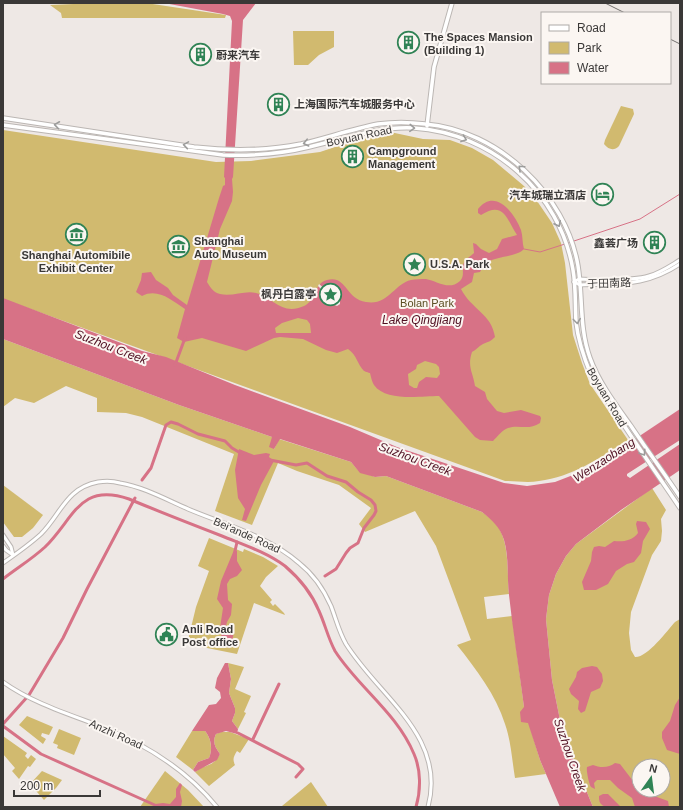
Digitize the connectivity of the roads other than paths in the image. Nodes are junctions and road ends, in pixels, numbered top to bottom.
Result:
1 (452, 3) edge
2 (3, 118) edge
3 (427, 124) junction
4 (3, 125) edge
5 (426, 129) junction
6 (680, 260) edge
7 (680, 264) edge
8 (580, 279) junction
9 (574, 282) junction
10 (580, 285) junction
11 (680, 497) edge
12 (679, 506) edge
13 (3, 535) edge
14 (3, 546) edge
15 (13, 556) junction
16 (3, 563) edge
17 (3, 682) edge
18 (216, 807) edge
19 (428, 807) edge

1 - 3 main road
3 -> 2 main road, Boyuan Road
3 - 5 main road
8 -> 3 main road, Boyuan Road
4 -> 5 main road, Boyuan Road
5 -> 9 main road, Boyuan Road
6 - 8 street, 于田南路
7 - 10 street, 于田南路
8 - 9 street, 于田南路
8 - 10 main road, Boyuan Road
9 - 10 street, 于田南路
9 -> 12 main road, Boyuan Road
10 - 11 main road, Boyuan Road
13 - 15 street
14 - 15 street
15 - 16 street, Bei'ande Road
15 - 19 street, Bei'ande Road
17 - 18 street, Anzhi Road

